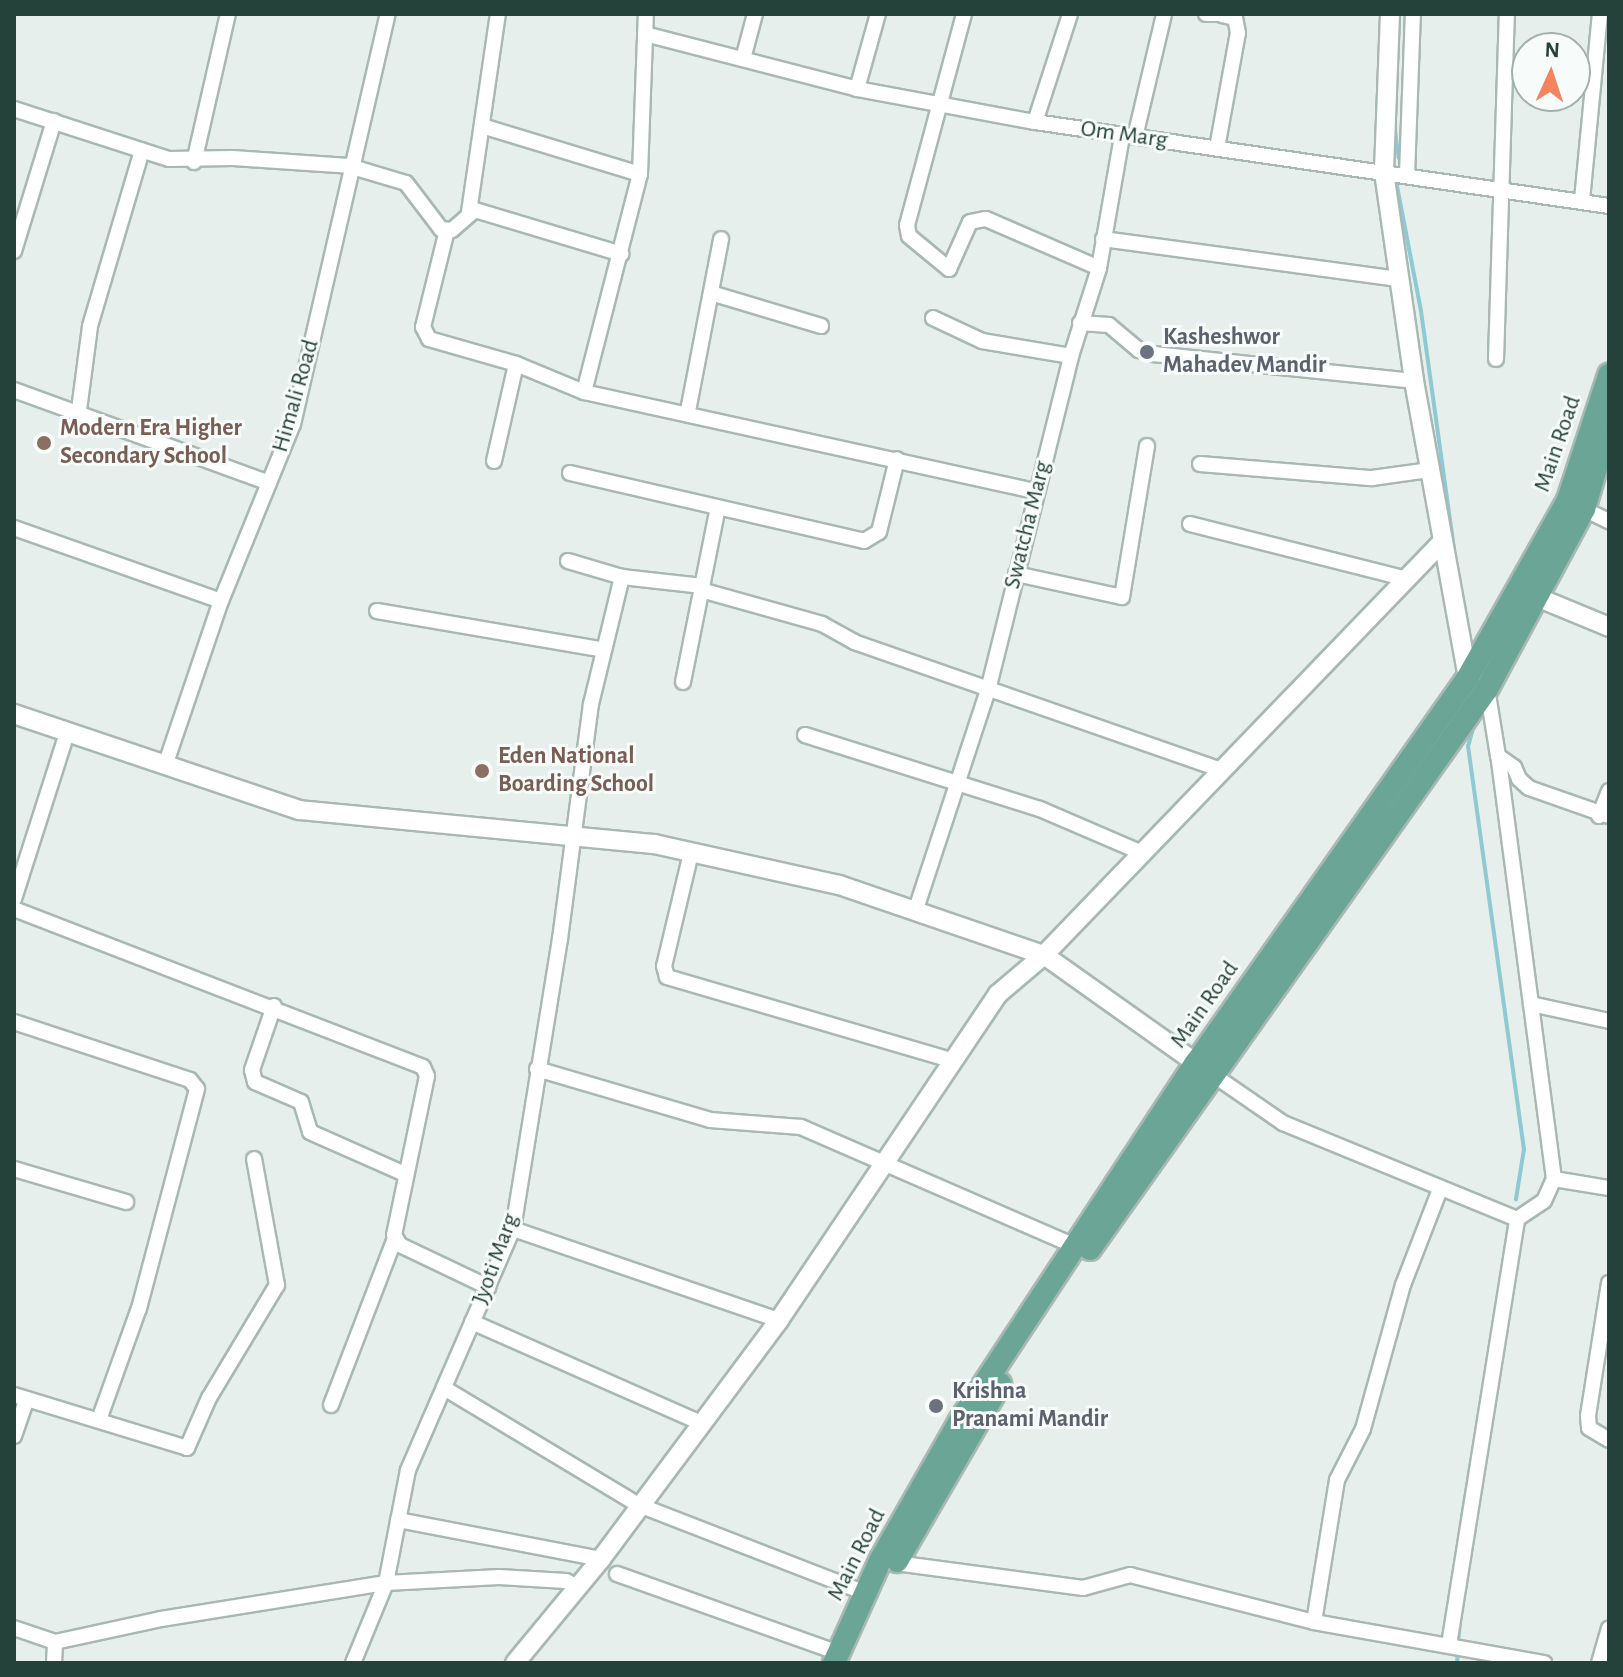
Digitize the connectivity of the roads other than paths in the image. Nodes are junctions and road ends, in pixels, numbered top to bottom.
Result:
1 (228, 14) edge
2 (388, 14) edge
3 (498, 14) edge
4 (646, 14) edge
5 (755, 14) edge
6 (878, 14) edge
7 (964, 14) edge
8 (1070, 14) edge
9 (1164, 14) edge
10 (1206, 14) edge
11 (1390, 14) edge
12 (1413, 14) edge
13 (1507, 14) edge
14 (1600, 14) edge
15 (1222, 15) edge
16 (645, 34) junction
17 (743, 59) junction
18 (857, 89) junction
19 (941, 104) junction
20 (14, 109) edge
21 (54, 121) junction
22 (1035, 122) junction
23 (482, 126) junction
24 (1129, 136) junction
25 (1217, 148) junction
26 (142, 151) junction
27 (194, 162) junction
28 (349, 166) junction
29 (1384, 172) junction
30 (640, 174) junction
31 (1407, 175) junction
32 (1501, 190) junction
33 (1582, 200) junction
34 (1609, 206) edge
35 (469, 212) junction
36 (447, 230) junction
37 (721, 239) dead end
38 (1103, 239) junction
39 (14, 251) edge
40 (622, 254) junction
41 (1099, 268) junction
42 (1400, 279) junction
43 (711, 293) junction
44 (933, 318) dead end
45 (1080, 323) junction
46 (821, 326) dead end
47 (1071, 356) junction
48 (1496, 359) dead end
49 (516, 364) junction
50 (1609, 375) edge
51 (1414, 381) junction
52 (14, 390) edge
53 (584, 392) junction
54 (79, 410) junction
55 (688, 411) junction
56 (1609, 424) edge
57 (1147, 446) dead end
58 (897, 459) junction
59 (494, 461) dead end
60 (1200, 464) dead end
61 (1430, 470) junction
62 (570, 473) dead end
63 (269, 483) junction
64 (1036, 491) junction
65 (718, 507) junction
66 (1584, 509) junction
67 (1609, 521) edge
68 (1190, 524) dead end
69 (14, 528) edge
70 (1443, 541) junction
71 (568, 561) dead end
72 (1016, 574) junction
73 (622, 577) junction
74 (1407, 579) junction
75 (702, 588) junction
76 (1526, 593) junction
77 (221, 601) junction
78 (377, 611) dead end
79 (1609, 627) edge
80 (604, 650) junction
81 (683, 682) dead end
82 (1478, 683) junction
83 (988, 690) junction
84 (14, 714) edge
85 (67, 733) junction
86 (805, 735) dead end
87 (1498, 756) junction
88 (165, 766) junction
89 (1222, 770) junction
90 (958, 781) junction
91 (1609, 791) edge
92 (1604, 816) edge
93 (570, 836) junction
94 (691, 853) junction
95 (1142, 853) junction
96 (14, 899) edge
97 (14, 909) edge
98 (916, 909) junction
99 (1044, 955) junction
100 (1531, 1004) junction
101 (274, 1006) junction
102 (1609, 1021) edge
103 (14, 1022) edge
104 (950, 1060) junction
105 (537, 1069) junction
106 (1204, 1069) junction
107 (254, 1159) dead end
108 (889, 1162) junction
109 (14, 1169) edge
110 (405, 1174) junction
111 (1554, 1179) junction
112 (1609, 1188) edge
113 (1440, 1189) junction
114 (126, 1202) dead end
115 (1517, 1219) junction
116 (513, 1229) junction
117 (395, 1238) junction
118 (1075, 1246) junction
119 (1609, 1283) edge
120 (488, 1287) junction
121 (779, 1320) junction
122 (1606, 1320) edge
123 (472, 1322) junction
124 (444, 1388) junction
125 (20, 1397) edge
126 (331, 1405) dead end
127 (99, 1420) junction
128 (701, 1423) junction
129 (14, 1436) edge
130 (1609, 1440) edge
131 (639, 1505) junction
132 (398, 1520) junction
133 (601, 1559) junction
134 (888, 1562) junction
135 (617, 1574) dead end
136 (386, 1583) junction
137 (578, 1587) junction
138 (866, 1593) junction
139 (1314, 1622) junction
140 (14, 1628) edge
141 (1609, 1628) edge
142 (55, 1642) junction
143 (1449, 1645) junction
144 (1475, 1656) edge
145 (841, 1660) edge
146 (54, 1663) edge
147 (353, 1663) edge
148 (515, 1663) edge
149 (1544, 1663) edge
150 (1599, 1663) edge

1 - 27 street
2 - 28 street, Himali Road
3 - 23 street
4 - 16 street
5 - 17 street
6 - 18 street
7 - 19 street
8 - 22 street
9 - 24 street, Swatcha Marg
10 - 15 street
11 - 29 street
12 - 31 street
13 - 32 street
14 - 33 street
15 - 25 street
16 - 17 street, Om Marg
16 - 30 street
17 - 18 street, Om Marg
18 - 19 street, Om Marg
19 - 22 street, Om Marg
19 - 41 street
20 - 21 street
21 - 26 street
21 - 39 street
22 - 24 street, Om Marg
23 - 30 street
23 - 35 street
24 - 25 street, Om Marg
24 - 38 street, Swatcha Marg
25 - 29 street, Om Marg
26 - 27 street
26 - 54 street
27 - 28 street
28 - 36 street
28 - 63 street, Himali Road
29 - 31 street, Om Marg
29 - 42 street
30 - 40 street
31 - 32 street, Om Marg
32 - 33 street, Om Marg
32 - 48 street
33 - 34 street, Om Marg
35 - 36 street
35 - 40 street
36 - 49 street
37 - 43 street
38 - 41 street, Swatcha Marg
38 - 42 street
40 - 53 street
41 - 45 street, Swatcha Marg
42 - 51 street
43 - 46 street
43 - 55 street
44 - 47 street
45 - 47 street, Swatcha Marg
45 - 51 street
47 - 64 street, Swatcha Marg
49 - 53 street
49 - 59 street
50 - 76 main road, Main Road
51 - 61 street
52 - 54 street
53 - 55 street
54 - 63 street
55 - 58 street
56 - 66 main road, Main Road
57 - 72 street
58 - 64 street
58 - 65 street
60 - 61 street
61 - 70 street
62 - 65 street
63 - 77 street, Himali Road
64 - 72 street, Swatcha Marg
65 - 75 street
66 - 67 street
66 - 76 main road, Main Road
68 - 74 street
69 - 77 street
70 - 74 street
70 - 82 street
71 - 73 street
72 - 83 street, Swatcha Marg
73 - 75 street
73 - 80 street, Jyoti Marg
74 - 89 street
75 - 81 street
75 - 83 street
76 - 79 street
76 - 82 main road, Main Road
76 - 82 main road, Main Road
77 - 88 street, Himali Road
78 - 80 street
80 - 93 street, Jyoti Marg
82 - 87 street
82 - 106 main road, Main Road
83 - 89 street
83 - 90 street, Swatcha Marg
84 - 85 street
85 - 88 street
85 - 96 street
86 - 90 street
87 - 92 street
87 - 100 street
88 - 93 street
89 - 95 street
90 - 95 street
90 - 98 street, Swatcha Marg
91 - 92 street
93 - 94 street
93 - 105 street, Jyoti Marg
94 - 98 street
94 - 104 street
95 - 99 street
97 - 101 street
98 - 99 street
99 - 104 street
99 - 106 street
100 - 102 street
100 - 111 street
101 - 110 street
101 - 110 street
103 - 127 street
104 - 108 street
105 - 108 street
105 - 116 street, Jyoti Marg
106 - 113 street
106 - 118 main road, Main Road
106 - 134 main road, Main Road
107 - 127 street
108 - 118 street
108 - 121 street
109 - 114 street
110 - 117 street
111 - 112 street
111 - 115 street
113 - 115 street
113 - 139 street
115 - 143 street
116 - 120 street, Jyoti Marg
116 - 121 street
117 - 120 street
117 - 126 street
118 - 134 main road, Main Road
119 - 122 street
120 - 123 street, Jyoti Marg
121 - 128 street
122 - 130 street
123 - 124 street, Jyoti Marg
123 - 128 street
124 - 131 street
124 - 132 street, Jyoti Marg
125 - 127 street
125 - 129 street
128 - 131 street
131 - 133 street
131 - 138 street
132 - 133 street
132 - 136 street, Jyoti Marg
133 - 137 street
134 - 138 main road, Main Road
134 - 139 street
134 - 145 main road, Main Road
135 - 145 street
136 - 137 street
136 - 142 street
136 - 147 street, Jyoti Marg
137 - 148 street
138 - 145 main road, Main Road
139 - 143 street
140 - 142 street
141 - 150 street
142 - 146 street
143 - 144 street
144 - 149 street

